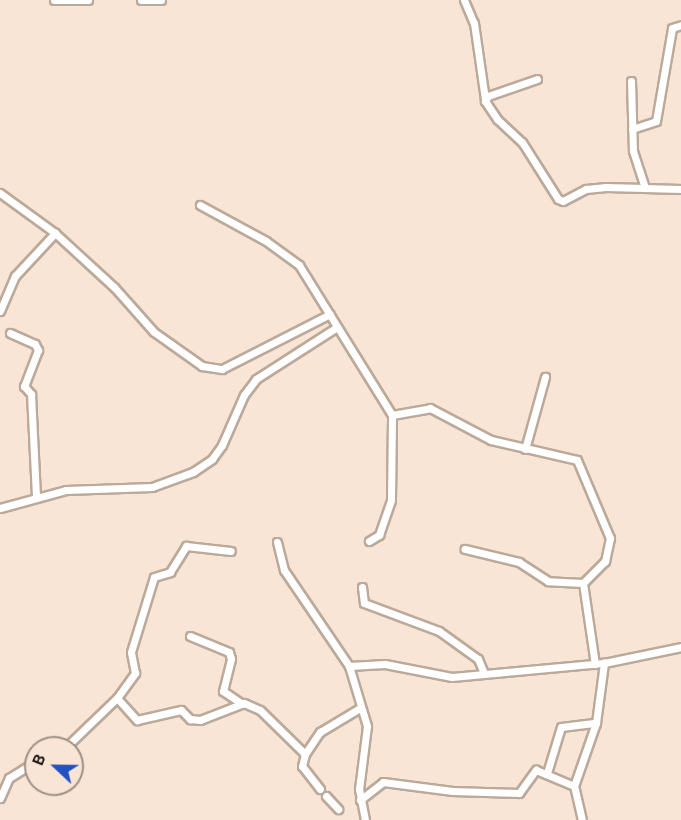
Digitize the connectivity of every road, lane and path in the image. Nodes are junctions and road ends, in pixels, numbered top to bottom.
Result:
1 (54, 0) edge
2 (88, 0) edge
3 (141, 0) edge
4 (161, 0) edge
5 (464, 0) edge
6 (681, 25) edge
7 (537, 79) dead end
8 (631, 81) dead end
9 (485, 99) junction
10 (632, 129) junction
11 (645, 187) junction
12 (681, 189) edge
13 (0, 193) edge
14 (200, 205) dead end
15 (55, 233) junction
16 (0, 311) edge
17 (334, 320) junction
18 (10, 333) dead end
19 (545, 377) dead end
20 (392, 415) junction
21 (525, 449) junction
22 (36, 498) junction
23 (0, 508) edge
24 (369, 541) dead end
25 (277, 542) dead end
26 (465, 549) dead end
27 (231, 551) dead end
28 (583, 583) junction
29 (362, 587) dead end
30 (190, 636) dead end
31 (681, 647) edge
32 (604, 663) junction
33 (595, 664) junction
34 (350, 666) junction
35 (484, 673) junction
36 (117, 698) junction
37 (240, 701) junction
38 (360, 708) junction
39 (596, 723) junction
40 (77, 736) edge
41 (305, 754) junction
42 (24, 769) edge
43 (547, 773) junction
44 (574, 786) junction
45 (320, 789) dead end
46 (326, 796) dead end
47 (0, 798) edge
48 (360, 800) junction
49 (338, 809) dead end
50 (365, 820) edge
51 (582, 820) edge

1 - 2 street
3 - 4 street
5 - 9 street
6 - 10 street
7 - 9 street
8 - 10 street
9 - 11 street
10 - 11 street
11 - 12 street
13 - 15 street
14 - 17 street
15 - 16 street
15 - 17 street
17 - 20 street
17 - 22 street
18 - 22 street
19 - 21 street
20 - 21 street
20 - 24 street
21 - 28 street
22 - 23 street
25 - 34 street
26 - 28 street
27 - 36 street
28 - 33 street
29 - 35 street
30 - 37 street
31 - 32 street
32 - 33 street
32 - 39 street
33 - 35 street
34 - 35 street
34 - 38 street
36 - 37 street
36 - 40 street
37 - 41 street
38 - 41 street
38 - 48 street
39 - 43 street
39 - 44 street
41 - 45 street
42 - 47 street
43 - 44 street
43 - 48 street
44 - 51 street
46 - 49 street
48 - 50 street

